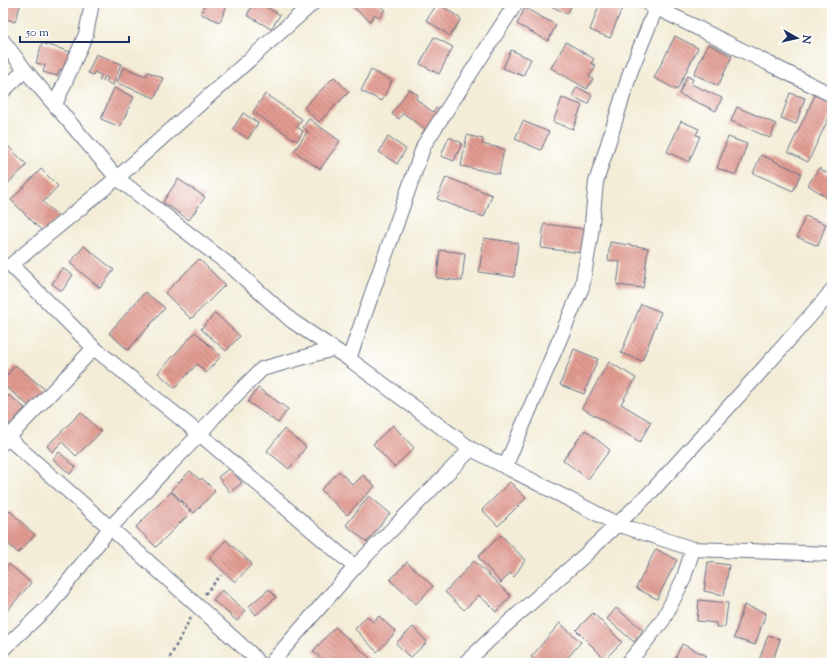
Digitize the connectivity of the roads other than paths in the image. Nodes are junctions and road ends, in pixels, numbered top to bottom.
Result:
1 (92, 3) edge
2 (313, 3) edge
3 (516, 3) edge
4 (651, 5) edge
5 (3, 41) edge
6 (25, 70) junction
7 (3, 91) edge
8 (832, 95) edge
9 (55, 106) junction
10 (117, 178) junction
11 (7, 269) edge
12 (830, 296) edge
13 (94, 348) junction
14 (333, 349) junction
15 (350, 360) junction
16 (200, 434) junction
17 (5, 440) edge
18 (471, 449) junction
19 (505, 467) junction
20 (617, 524) junction
21 (110, 528) junction
22 (693, 549) junction
23 (832, 554) edge
24 (355, 567) junction
25 (3, 649) edge
26 (258, 663) edge
27 (271, 663) edge
28 (465, 663) edge
29 (628, 663) edge

1 - 9 street
2 - 10 street
3 - 15 street
4 - 8 street
4 - 19 street
5 - 6 street
6 - 7 street
6 - 9 street
9 - 10 street
10 - 11 street
10 - 14 street
11 - 13 street
12 - 20 street
13 - 16 street
13 - 17 street
14 - 15 street
14 - 16 street
15 - 18 street
16 - 21 street
16 - 24 street
17 - 21 street
18 - 19 street
18 - 24 street
19 - 20 street
20 - 22 street
20 - 28 street
21 - 25 street
21 - 26 street
22 - 23 street
22 - 29 street
24 - 27 street

